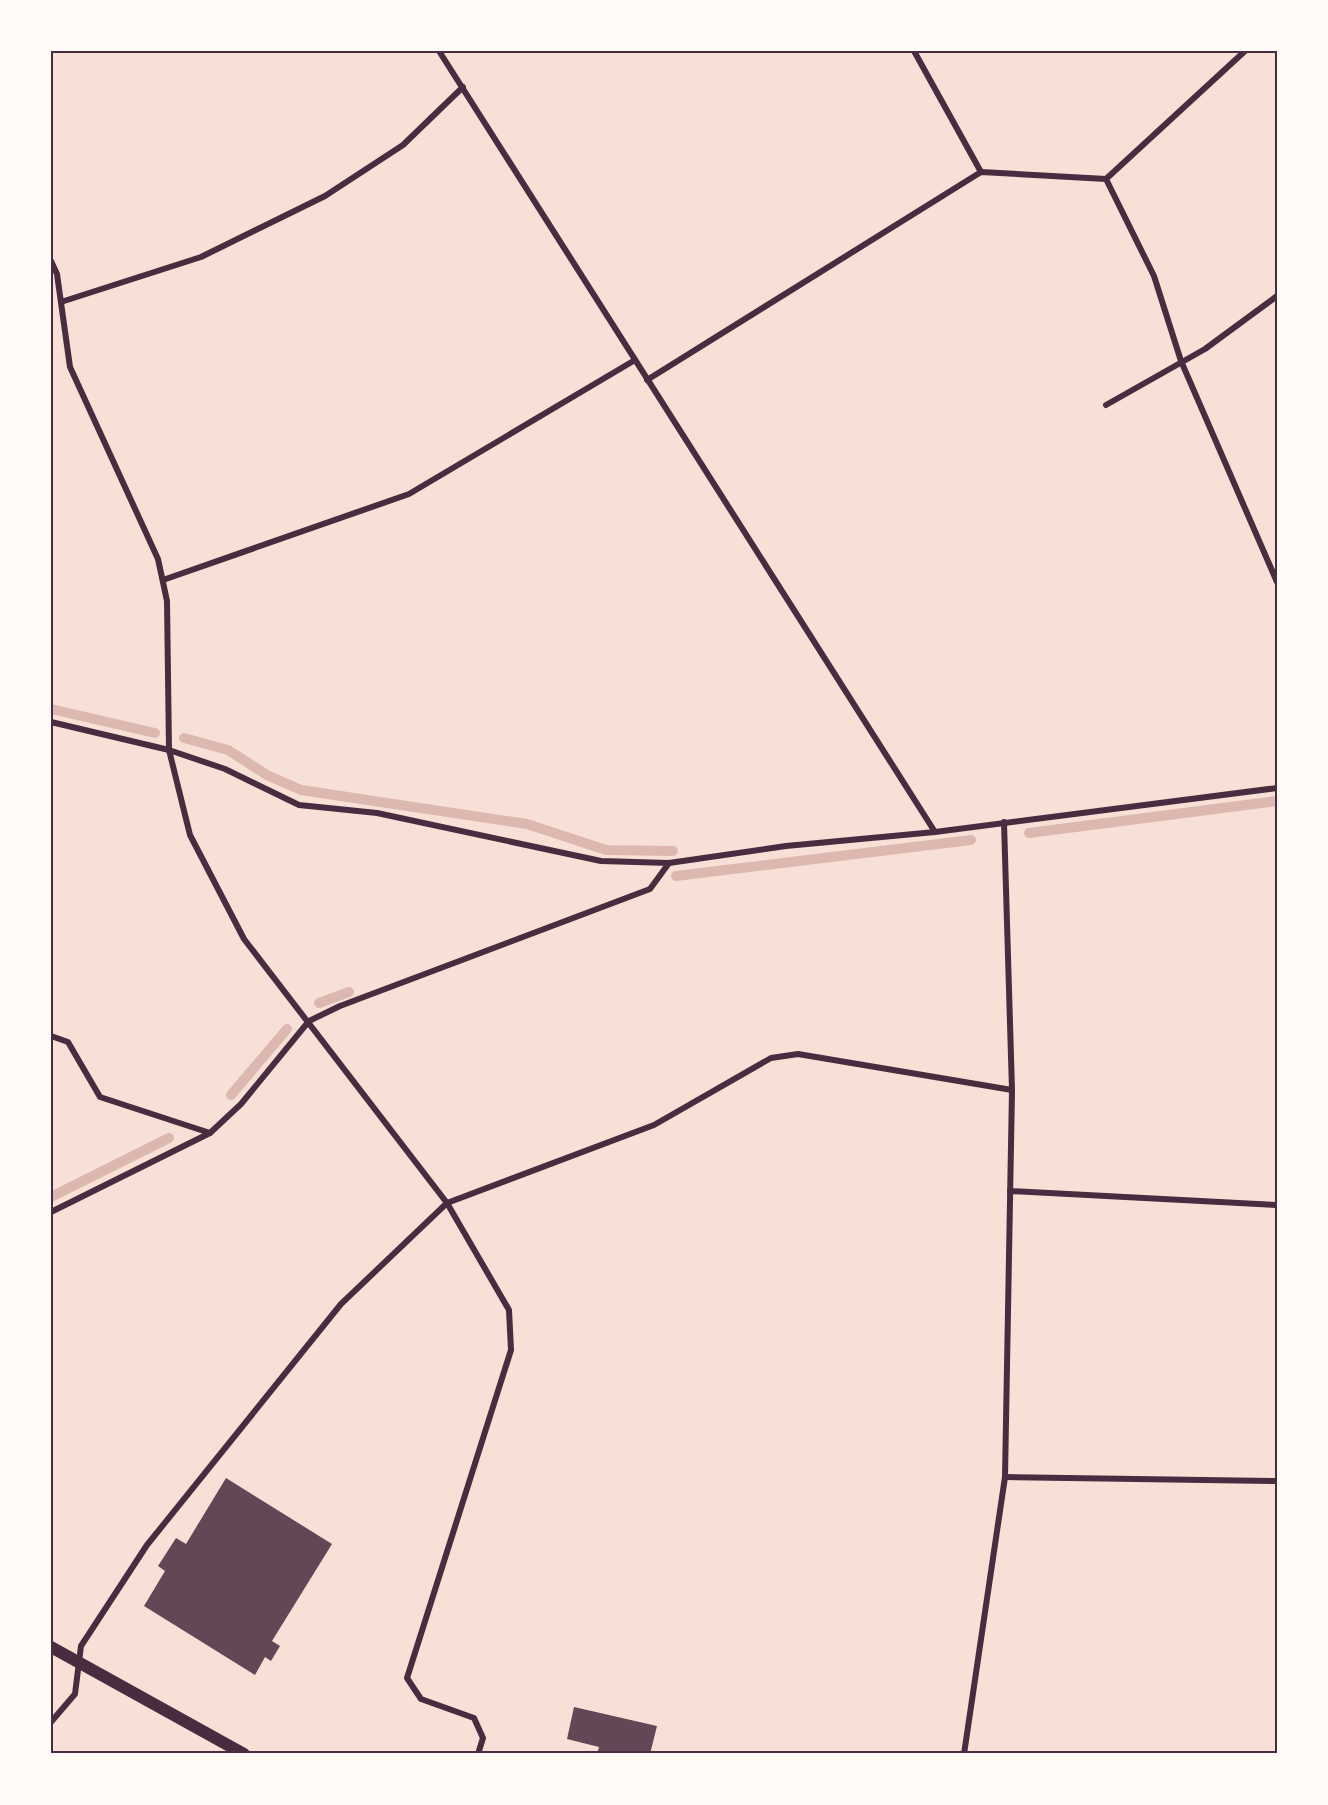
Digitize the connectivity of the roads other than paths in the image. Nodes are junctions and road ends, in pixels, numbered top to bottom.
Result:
1 (439, 51) edge
2 (914, 51) edge
3 (1245, 51) edge
4 (463, 87) junction
5 (981, 172) junction
6 (1106, 179) junction
7 (51, 261) edge
8 (1277, 296) edge
9 (61, 302) junction
10 (635, 360) junction
11 (1181, 361) junction
12 (647, 380) junction
13 (1106, 405) dead end
14 (163, 580) junction
15 (1277, 582) edge
16 (51, 722) edge
17 (170, 750) junction
18 (1277, 788) edge
19 (1004, 822) junction
20 (934, 832) junction
21 (669, 862) junction
22 (309, 1021) junction
23 (51, 1036) edge
24 (1012, 1090) junction
25 (210, 1133) junction
26 (1010, 1191) junction
27 (447, 1203) junction
28 (1277, 1205) edge
29 (51, 1212) edge
30 (1005, 1477) junction
31 (1277, 1481) edge
32 (51, 1647) edge
33 (81, 1662) junction
34 (51, 1722) edge
35 (244, 1754) edge
36 (478, 1754) edge
37 (964, 1754) edge

1 - 4 street
2 - 5 street
3 - 6 street
4 - 9 street
4 - 10 street
5 - 6 street
5 - 12 street
6 - 11 street
7 - 9 street
8 - 11 street
9 - 14 street
10 - 12 street
10 - 14 street
11 - 13 street
11 - 15 street
12 - 20 street
14 - 17 street
16 - 17 street
17 - 21 street
17 - 22 street
18 - 19 street
19 - 20 street
19 - 24 street
20 - 21 street
21 - 22 street
22 - 25 street
22 - 27 street
23 - 25 street
24 - 26 street
24 - 27 street
25 - 29 street
26 - 28 street
26 - 30 street
27 - 33 street
27 - 36 street
30 - 31 street
30 - 37 street
32 - 33 main road
33 - 34 street
33 - 35 main road

